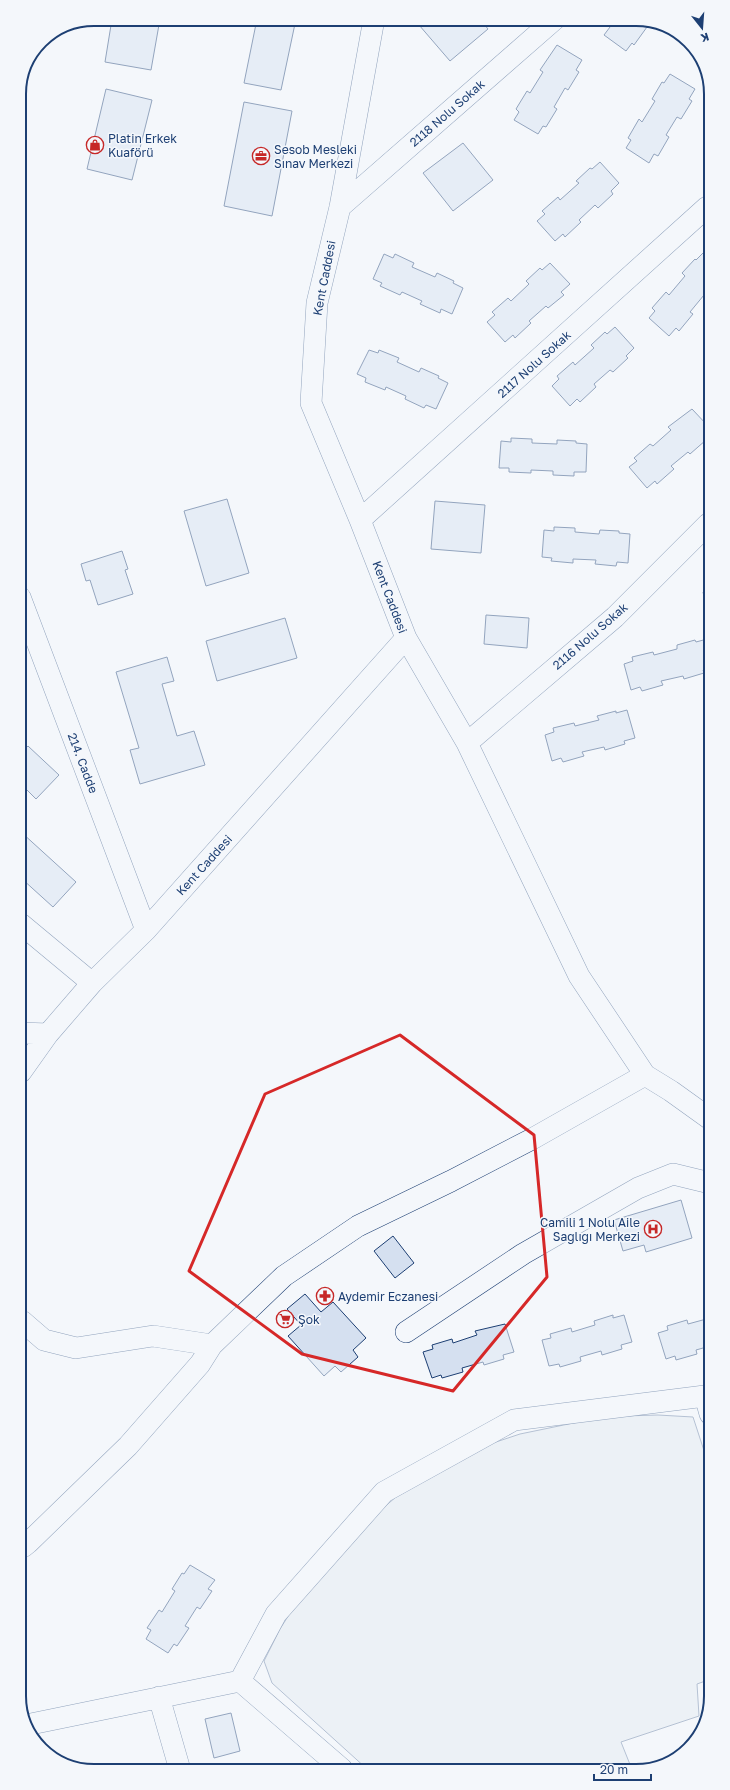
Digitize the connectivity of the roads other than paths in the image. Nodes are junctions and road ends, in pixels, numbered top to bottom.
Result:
1 (373, 26) edge
2 (546, 26) edge
3 (340, 207) junction
4 (704, 210) edge
5 (360, 520) junction
6 (704, 528) edge
7 (26, 613) edge
8 (406, 638) junction
9 (467, 743) junction
10 (26, 928) edge
11 (146, 930) junction
12 (92, 983) junction
13 (26, 1033) edge
14 (48, 1034) junction
15 (26, 1065) edge
16 (645, 1075) junction
17 (704, 1115) edge
18 (704, 1182) edge
19 (26, 1324) edge
20 (406, 1332) dead end
21 (212, 1345) junction
22 (704, 1402) edge
23 (26, 1545) edge
24 (240, 1681) junction
25 (159, 1697) junction
26 (32, 1724) edge
27 (178, 1764) edge
28 (336, 1764) edge

1 - 3 street, Kent Caddesi
2 - 3 street, 2118 Nolu Sokak
3 - 5 street, Kent Caddesi
4 - 5 street, 2117 Nolu Sokak
5 - 8 street, Kent Caddesi
6 - 9 street, 2116 Nolu Sokak
7 - 11 street, 214. Cadde
8 - 9 street
8 - 11 street, Kent Caddesi
9 - 16 street
10 - 12 street
11 - 12 street, Kent Caddesi
12 - 14 street, Kent Caddesi
13 - 14 street
14 - 15 street, Kent Caddesi
16 - 17 street
16 - 21 street
18 - 20 street
19 - 21 street
21 - 23 street
22 - 24 street
24 - 25 street
24 - 28 street
25 - 26 street
25 - 27 street

